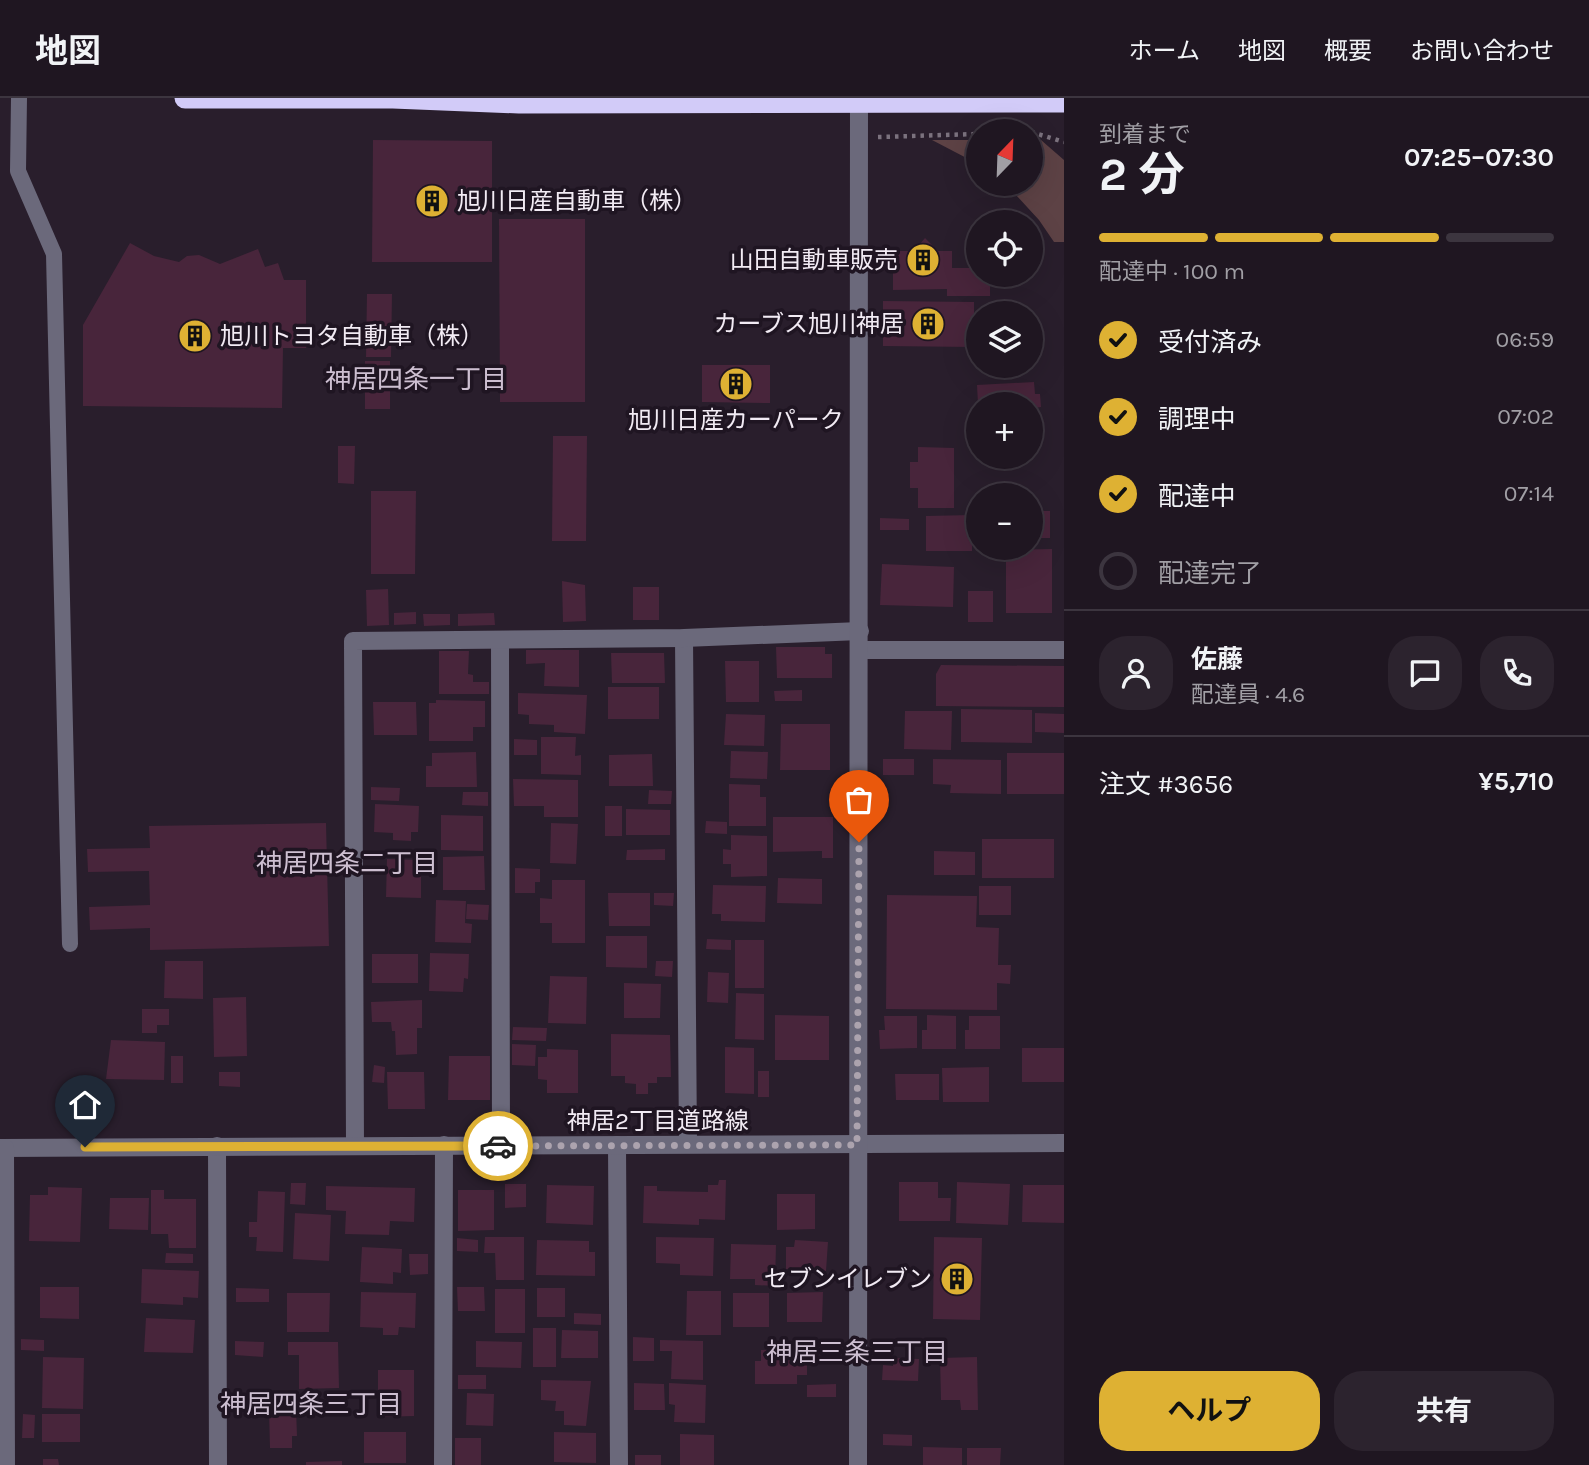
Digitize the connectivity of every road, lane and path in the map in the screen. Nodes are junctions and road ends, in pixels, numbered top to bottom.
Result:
1 (19, 98) edge
2 (185, 98) edge
3 (393, 98) edge
4 (859, 100) edge
5 (1064, 102) edge
6 (966, 134) edge
7 (1043, 136) edge
8 (859, 138) junction
9 (1064, 142) edge
10 (860, 631) junction
11 (684, 638) junction
12 (500, 640) junction
13 (860, 650) junction
14 (1064, 650) edge
15 (70, 944) dead end
16 (1064, 1143) edge
17 (688, 1144) junction
18 (444, 1145) junction
19 (617, 1145) junction
20 (857, 1145) junction
21 (217, 1146) junction
22 (355, 1146) junction
23 (501, 1146) junction
24 (3, 1148) edge
25 (6, 1465) edge
26 (218, 1465) edge
27 (443, 1465) edge
28 (619, 1465) edge
29 (858, 1465) edge

1 - 15 lane
2 - 3 highway
3 - 4 highway
4 - 5 highway
4 - 8 street
6 - 8 path
7 - 9 path
8 - 10 street
10 - 11 street
10 - 13 street
11 - 12 street
11 - 17 street
12 - 22 street
12 - 23 street
13 - 14 street
13 - 20 street
16 - 20 street, 神居2丁目道路線
17 - 19 street, 神居2丁目道路線
17 - 20 street, 神居2丁目道路線
18 - 22 street, 神居2丁目道路線
18 - 23 street, 神居2丁目道路線
18 - 27 street
19 - 23 street, 神居2丁目道路線
19 - 28 street
20 - 29 street
21 - 22 street, 神居2丁目道路線
21 - 24 street, 神居2丁目道路線
21 - 26 street
24 - 25 street

